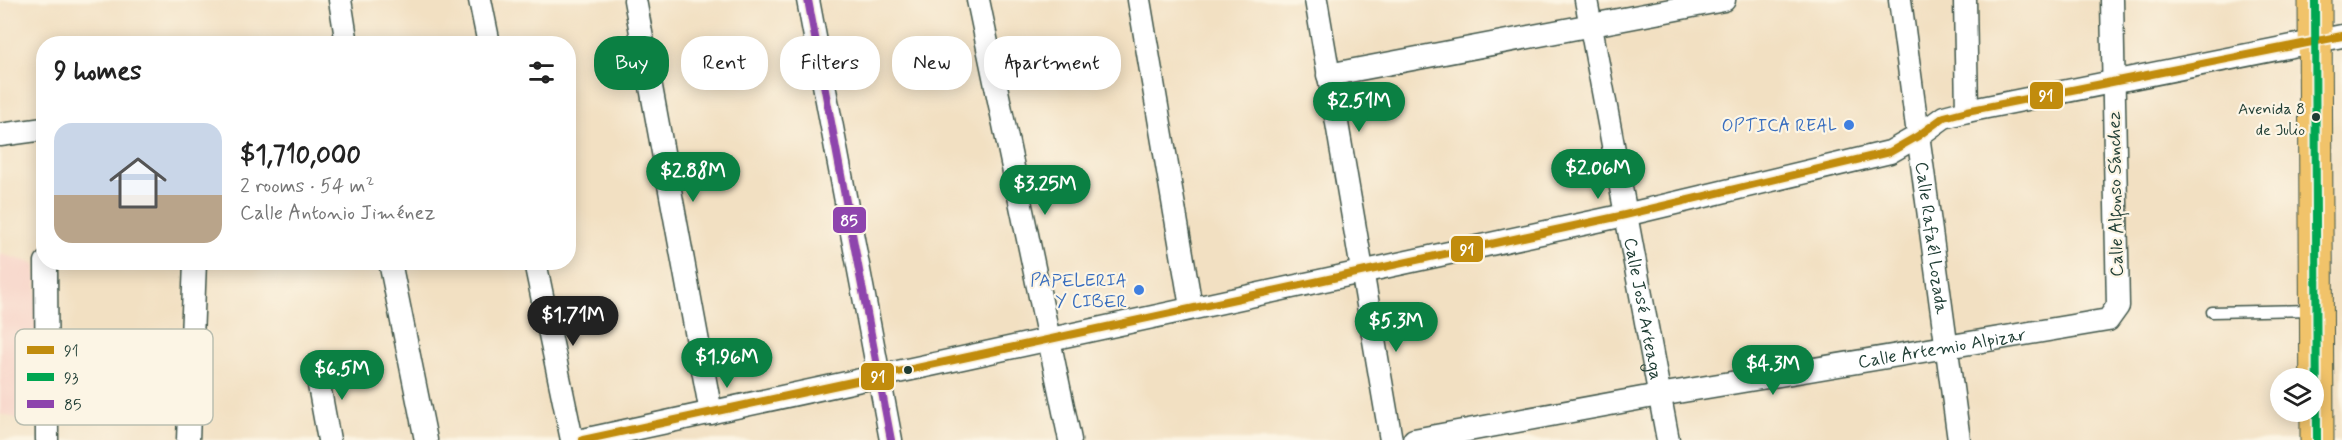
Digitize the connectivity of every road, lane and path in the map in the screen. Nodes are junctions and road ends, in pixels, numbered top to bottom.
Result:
1 (340, 0) edge
2 (480, 0) edge
3 (635, 0) edge
4 (808, 0) edge
5 (978, 0) edge
6 (1139, 0) edge
7 (1316, 0) edge
8 (1586, 0) edge
9 (1724, 0) edge
10 (1900, 0) edge
11 (1965, 0) edge
12 (2112, 0) edge
13 (2315, 0) edge
14 (1591, 26) junction
15 (346, 36) edge
16 (487, 36) edge
17 (2329, 38) edge
18 (1329, 75) junction
19 (2112, 81) junction
20 (1966, 111) junction
21 (36, 130) edge
22 (0, 135) edge
23 (1918, 136) junction
24 (1625, 215) junction
25 (46, 270) edge
26 (195, 270) edge
27 (392, 270) edge
28 (537, 270) edge
29 (1361, 273) junction
30 (1191, 307) junction
31 (2317, 310) junction
32 (2212, 312) dead end
33 (2113, 316) joint
34 (46, 329) edge
35 (192, 329) edge
36 (1050, 339) junction
37 (1946, 346) junction
38 (316, 369) dead end
39 (879, 376) junction
40 (1659, 395) junction
41 (711, 413) junction
42 (47, 425) edge
43 (189, 425) edge
44 (47, 440) edge
45 (188, 440) edge
46 (329, 440) edge
47 (426, 440) edge
48 (572, 440) edge
49 (583, 440) edge
50 (891, 440) edge
51 (1070, 440) edge
52 (1391, 440) edge
53 (1414, 440) edge
54 (1668, 440) edge
55 (1959, 440) edge
56 (2317, 440) edge

1 - 15 street
2 - 16 street
3 - 41 street
4 - 39 street
5 - 36 street
6 - 30 street
7 - 18 street
8 - 14 street, Calle José Arteaga
9 - 14 street
10 - 23 street, Calle Rafaél Lozada
11 - 20 street
12 - 19 street, Calle Alfonso Sánchez
13 - 17 main road
14 - 18 street
14 - 24 street, Calle José Arteaga
17 - 19 street
17 - 31 main road
18 - 29 street
19 - 20 street
19 - 33 street, Calle Alfonso Sánchez
20 - 23 street
21 - 22 street
23 - 24 street
23 - 37 street, Calle Rafaél Lozada
24 - 29 street
24 - 40 street, Calle José Arteaga
25 - 34 street
26 - 35 street
27 - 47 street
28 - 48 street
29 - 30 street
29 - 52 street
30 - 36 street
31 - 32 lane
31 - 56 main road
33 - 37 street, Calle Artemio Alpizar
36 - 39 street
36 - 51 street
37 - 40 street, Calle Artemio Alpizar
37 - 55 street, Calle Rafaél Lozada
38 - 46 street
39 - 41 street
39 - 50 street
40 - 53 street, Calle Artemio Alpizar
40 - 54 street, Calle José Arteaga
41 - 49 street
42 - 44 street
43 - 45 street

